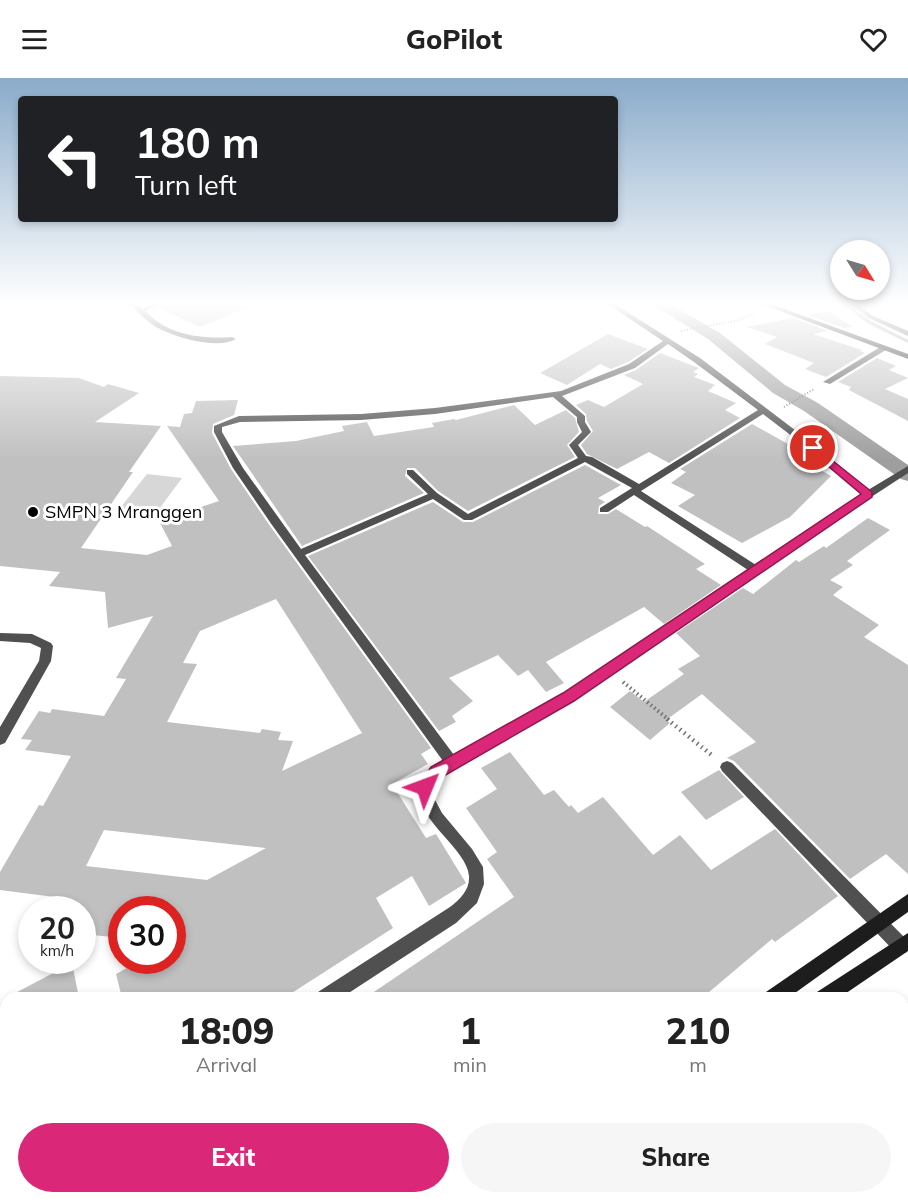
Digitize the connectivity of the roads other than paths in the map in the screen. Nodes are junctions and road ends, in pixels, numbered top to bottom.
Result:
1 (646, 355) edge
2 (694, 355) edge
3 (872, 355) edge
4 (823, 384) road end
5 (555, 394) junction
6 (764, 410) junction
7 (583, 459) junction
8 (908, 469) edge
9 (410, 472) dead end
10 (636, 489) junction
11 (434, 495) junction
12 (868, 495) junction
13 (604, 510) dead end
14 (298, 554) junction
15 (756, 570) junction
16 (0, 637) edge
17 (0, 739) edge
18 (452, 763) junction
19 (727, 767) road end
20 (908, 902) edge
21 (878, 922) junction
22 (904, 944) edge
23 (333, 992) edge
24 (780, 992) edge
25 (832, 992) edge

1 - 5 street
2 - 6 street
3 - 4 street
5 - 7 street
5 - 14 street
6 - 10 street
6 - 12 street
7 - 10 street
7 - 11 street
8 - 12 street
9 - 11 street
10 - 13 street
10 - 15 street
11 - 14 street
12 - 15 street
14 - 18 street
15 - 18 street
16 - 17 street
18 - 23 street
19 - 21 street
20 - 21 main road
21 - 22 street
21 - 24 main road
22 - 25 main road

